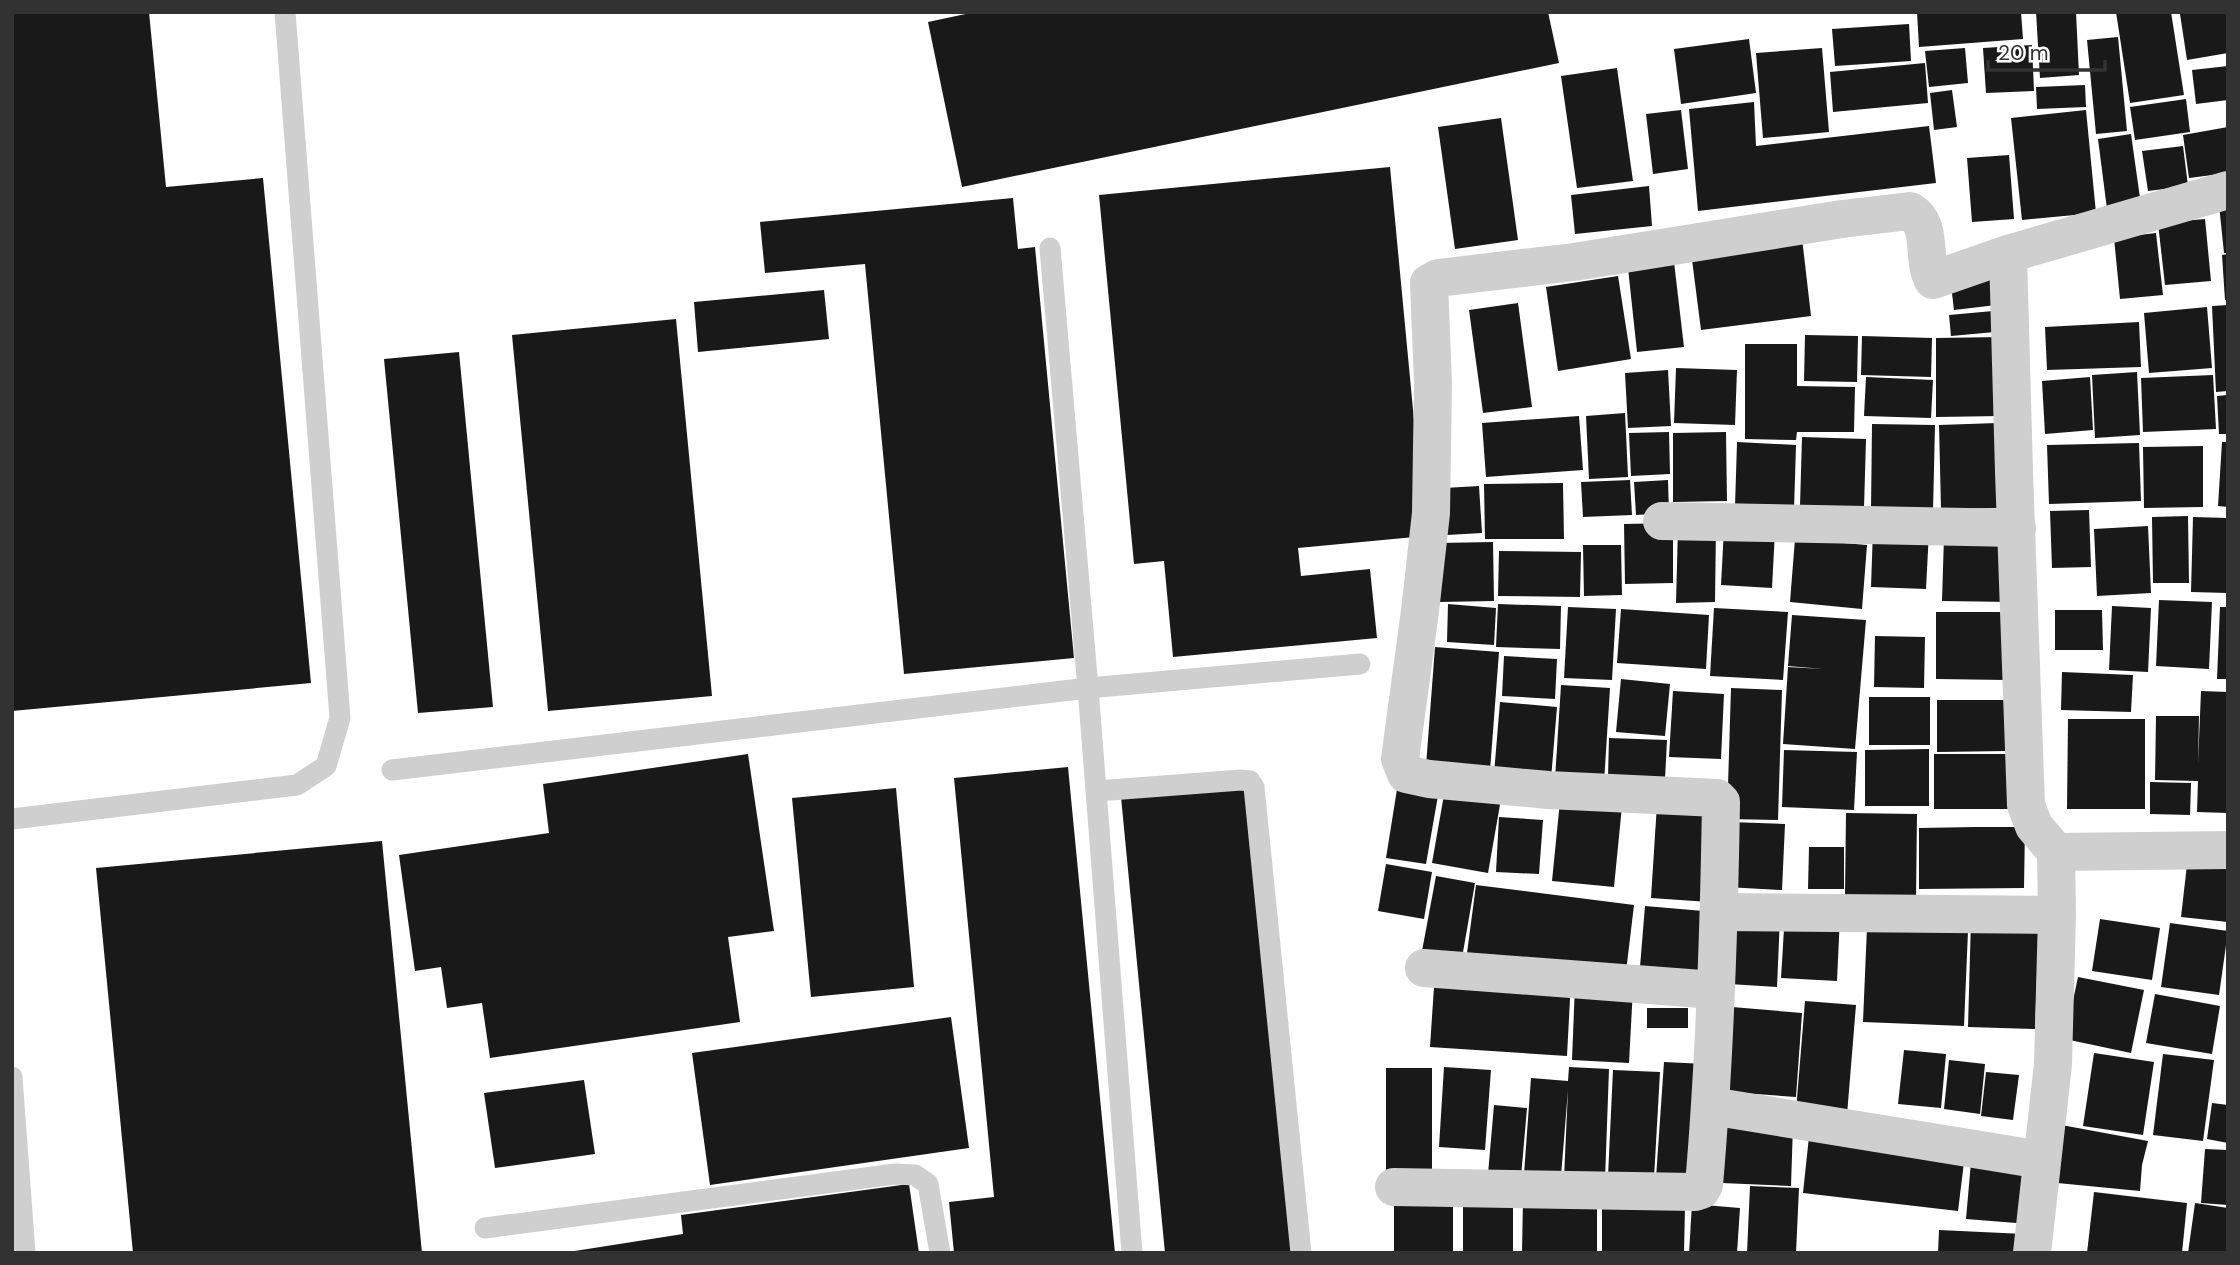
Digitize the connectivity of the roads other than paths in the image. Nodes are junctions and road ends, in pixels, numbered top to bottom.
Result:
1 (285, 12) edge
2 (2228, 190) edge
3 (1050, 248) dead end
4 (2008, 254) junction
5 (1662, 521) dead end
6 (2017, 528) junction
7 (1360, 664) dead end
8 (1088, 688) junction
9 (392, 770) dead end
10 (1097, 791) junction
11 (12, 819) edge
12 (2228, 850) edge
13 (2056, 852) junction
14 (1720, 912) junction
15 (2057, 915) junction
16 (1424, 968) dead end
17 (1715, 990) junction
18 (12, 1077) edge
19 (1711, 1106) junction
20 (2042, 1160) junction
21 (1394, 1188) dead end
22 (485, 1228) dead end
23 (25, 1253) edge
24 (940, 1253) edge
25 (1132, 1253) edge
26 (1301, 1253) edge
27 (2032, 1253) edge

1 - 11 lane
2 - 4 street
3 - 8 lane
4 - 6 street
4 - 14 street
5 - 6 street
6 - 13 street
7 - 8 lane
8 - 9 lane
8 - 10 lane
10 - 25 lane
10 - 26 lane
12 - 13 street
13 - 15 street
14 - 15 street
14 - 17 street
15 - 20 street
16 - 17 street
17 - 19 street
18 - 23 lane
19 - 20 street
19 - 21 street
20 - 27 street
22 - 24 lane

